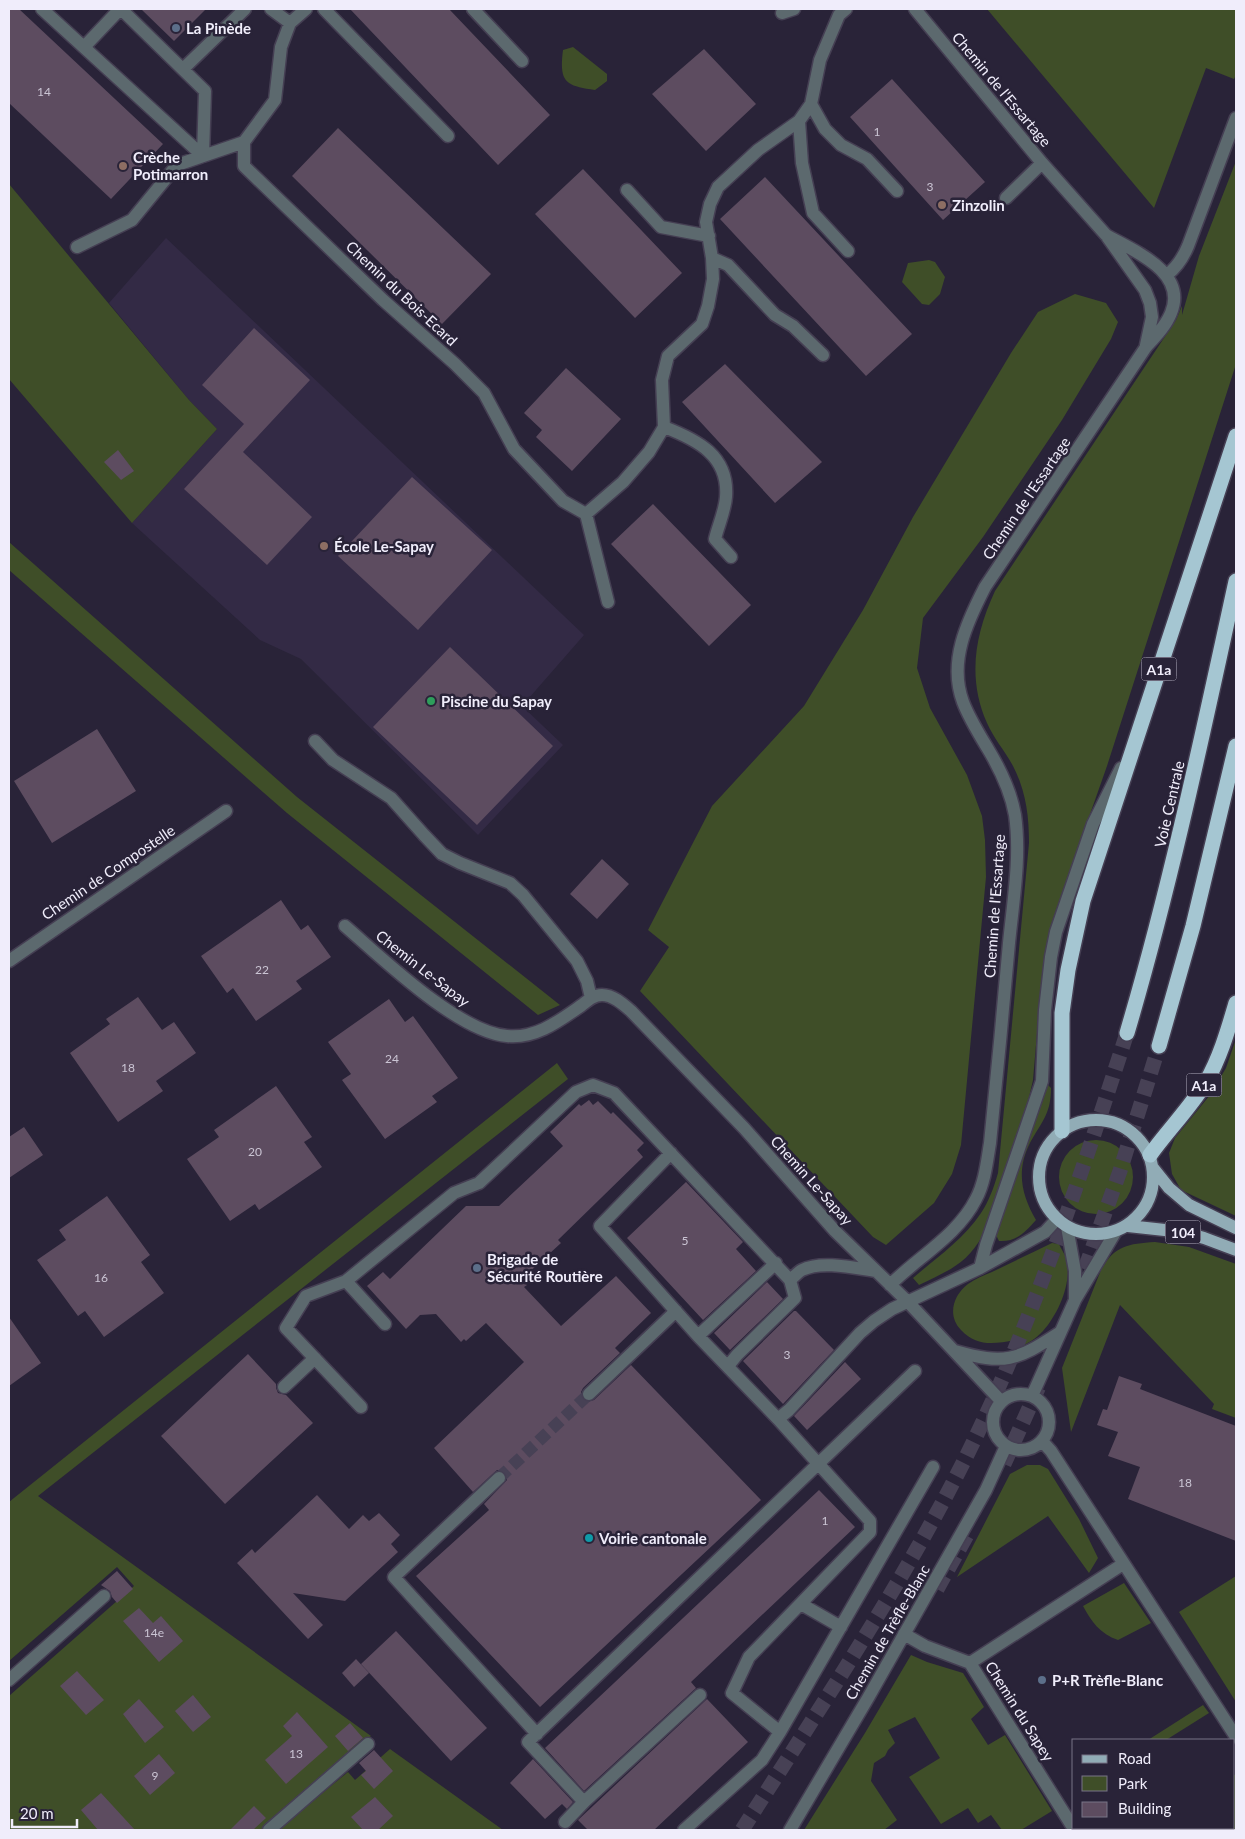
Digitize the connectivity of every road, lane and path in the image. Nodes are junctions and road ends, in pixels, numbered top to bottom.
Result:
1 (42, 9) edge
2 (121, 9) edge
3 (245, 9) edge
4 (271, 9) edge
5 (306, 9) edge
6 (324, 9) edge
7 (473, 9) edge
8 (846, 9) edge
9 (914, 9) edge
10 (290, 23) junction
11 (84, 47) junction
12 (522, 61) dead end
13 (182, 69) junction
14 (811, 104) junction
15 (1236, 118) edge
16 (798, 121) junction
17 (448, 136) dead end
18 (244, 142) junction
19 (203, 156) junction
20 (1042, 163) junction
21 (627, 190) dead end
22 (897, 191) dead end
23 (1006, 198) dead end
24 (1106, 235) junction
25 (709, 236) junction
26 (77, 247) dead end
27 (848, 251) dead end
28 (712, 258) junction
29 (1167, 275) junction
30 (1146, 347) junction
31 (823, 355) dead end
32 (664, 427) junction
33 (1236, 436) edge
34 (586, 514) junction
35 (731, 557) dead end
36 (1236, 581) edge
37 (608, 602) dead end
38 (1137, 737) junction
39 (315, 740) dead end
40 (1236, 746) edge
41 (226, 811) dead end
42 (345, 926) dead end
43 (9, 961) edge
44 (591, 998) junction
45 (1236, 1003) edge
46 (1127, 1033) tunnel mouth
47 (1159, 1046) tunnel mouth
48 (1062, 1131) junction
49 (672, 1153) junction
50 (1151, 1161) junction
51 (1062, 1223) junction
52 (1122, 1228) junction
53 (1236, 1228) edge
54 (1236, 1250) edge
55 (776, 1263) junction
56 (980, 1268) junction
57 (876, 1271) junction
58 (790, 1280) junction
59 (346, 1281) junction
60 (890, 1285) junction
61 (1075, 1300) junction
62 (908, 1302) junction
63 (676, 1311) junction
64 (385, 1324) dead end
65 (1060, 1333) junction
66 (698, 1336) junction
67 (954, 1351) junction
68 (315, 1358) junction
69 (728, 1366) junction
70 (915, 1371) dead end
71 (284, 1387) dead end
72 (589, 1394) tunnel mouth
73 (1032, 1396) junction
74 (1001, 1401) junction
75 (361, 1407) dead end
76 (778, 1419) junction
77 (1042, 1440) junction
78 (1006, 1446) junction
79 (818, 1463) junction
80 (933, 1467) dead end
81 (499, 1478) tunnel mouth
82 (1123, 1564) junction
83 (104, 1596) dead end
84 (801, 1604) junction
85 (841, 1627) junction
86 (904, 1634) junction
87 (970, 1663) junction
88 (9, 1680) edge
89 (700, 1695) dead end
90 (780, 1732) junction
91 (537, 1734) junction
92 (1236, 1737) edge
93 (368, 1744) dead end
94 (584, 1802) junction
95 (565, 1822) dead end
96 (1072, 1826) edge
97 (269, 1830) edge
98 (684, 1830) edge
99 (790, 1830) edge

1 - 11 street
2 - 11 street
2 - 13 street
3 - 13 street
4 - 10 street
5 - 10 street
6 - 17 street
7 - 12 street
8 - 14 street
9 - 20 street, Chemin de l'Essartage
10 - 18 street
11 - 19 street
13 - 19 street
14 - 16 street
14 - 22 street
15 - 29 street
16 - 25 street
16 - 27 street
18 - 19 street
18 - 34 street, Chemin du Bois-Ecard
19 - 26 street
20 - 23 street
20 - 24 street, Chemin de l'Essartage
21 - 25 street
24 - 29 street, Chemin de l'Essartage
24 - 30 street, Chemin de l'Essartage
25 - 28 street
28 - 31 street
28 - 32 street
29 - 30 street, Chemin de l'Essartage
30 - 60 street, Chemin de l'Essartage
32 - 34 street
32 - 35 street
33 - 38 highway, A1a
34 - 37 street
36 - 46 highway, Voie Centrale
38 - 48 highway, A1a
38 - 56 street
39 - 44 street
40 - 47 highway
41 - 43 street, Chemin de Compostelle
42 - 44 street, Chemin Le-Sapay
44 - 57 street, Chemin Le-Sapay
45 - 50 highway, A1a
48 - 50 main road
48 - 51 main road
49 - 55 street
49 - 59 street
49 - 63 street
50 - 52 main road
50 - 53 main road, 104
51 - 52 main road
51 - 56 street
51 - 61 street
52 - 54 main road, 104
52 - 61 street
55 - 58 street
55 - 66 street
56 - 62 street
57 - 58 street
57 - 60 street, Chemin Le-Sapay
58 - 69 street
59 - 64 street
59 - 68 street
60 - 62 street, Chemin Le-Sapay
61 - 65 street
62 - 67 street, Chemin Le-Sapay
62 - 76 street
63 - 66 street
63 - 72 street
65 - 67 street
65 - 73 street
66 - 69 street
67 - 74 street, Chemin Le-Sapay
68 - 71 street
68 - 75 street
69 - 76 street
70 - 79 street
73 - 74 street
73 - 77 street
74 - 78 street
76 - 79 street
77 - 78 street
77 - 82 street
78 - 86 street, Chemin de Trèfle-Blanc
79 - 84 street
79 - 91 street
80 - 85 street
81 - 91 street
82 - 87 street, Chemin du Sapey
82 - 92 street
83 - 88 street
84 - 85 street
84 - 90 street
85 - 90 street
86 - 87 street
86 - 99 street, Chemin de Trèfle-Blanc
87 - 96 street, Chemin du Sapey
89 - 94 street
90 - 98 street
91 - 94 street
93 - 97 street
94 - 95 street

